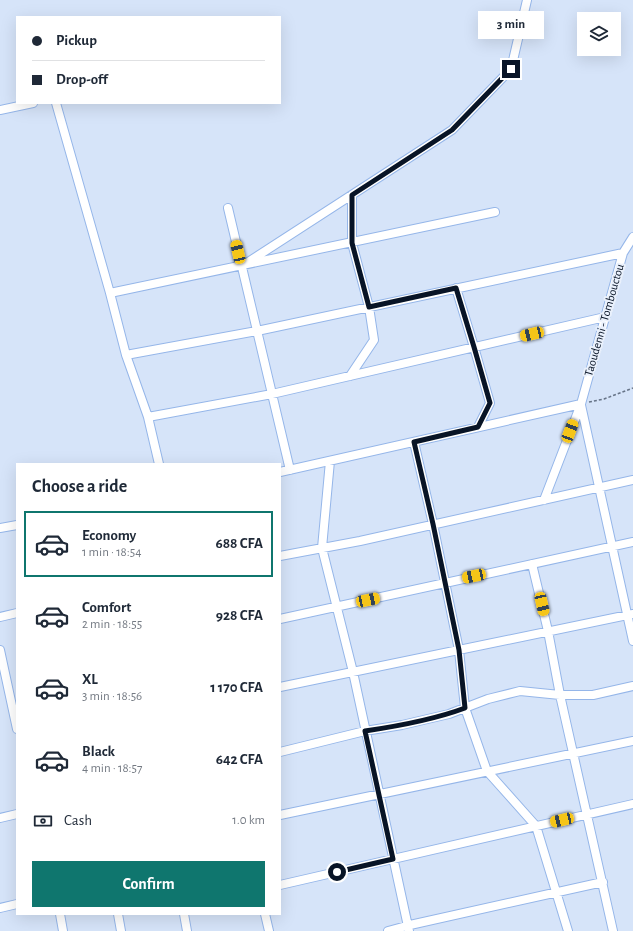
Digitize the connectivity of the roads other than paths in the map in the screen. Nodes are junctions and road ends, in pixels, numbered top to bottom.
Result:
1 (527, 0) edge
2 (28, 104) edge
3 (56, 104) edge
4 (0, 110) edge
5 (352, 195) junction
6 (228, 208) dead end
7 (495, 212) dead end
8 (633, 237) edge
9 (352, 243) junction
10 (624, 253) junction
11 (242, 266) junction
12 (456, 288) junction
13 (110, 293) junction
14 (369, 307) junction
15 (604, 318) junction
16 (257, 331) junction
17 (474, 347) junction
18 (126, 355) junction
19 (350, 376) junction
20 (272, 394) junction
21 (581, 404) junction
22 (148, 417) junction
23 (478, 427) junction
24 (414, 442) junction
25 (330, 461) junction
26 (159, 463) edge
27 (290, 470) junction
28 (281, 472) edge
29 (633, 480) edge
30 (599, 488) junction
31 (544, 500) junction
32 (433, 524) junction
33 (16, 525) edge
34 (0, 528) edge
35 (633, 542) edge
36 (612, 546) junction
37 (322, 548) junction
38 (281, 556) edge
39 (532, 564) junction
40 (446, 582) junction
41 (336, 606) junction
42 (16, 613) edge
43 (630, 614) edge
44 (0, 616) edge
45 (281, 619) edge
46 (548, 632) junction
47 (633, 640) edge
48 (0, 650) edge
49 (459, 650) junction
50 (353, 672) junction
51 (633, 686) edge
52 (281, 687) edge
53 (560, 695) junction
54 (465, 708) junction
55 (16, 724) edge
56 (365, 731) junction
57 (633, 741) edge
58 (281, 752) edge
59 (574, 753) junction
60 (487, 771) junction
61 (379, 794) junction
62 (633, 804) edge
63 (16, 814) edge
64 (281, 815) edge
65 (587, 815) junction
66 (0, 818) edge
67 (536, 826) junction
68 (393, 859) junction
69 (603, 882) junction
70 (281, 885) edge
71 (556, 892) junction
72 (16, 904) edge
73 (0, 908) edge
74 (60, 915) edge
75 (118, 915) edge
76 (184, 915) edge
77 (265, 915) edge
78 (409, 928) edge
79 (63, 931) edge
80 (121, 931) edge
81 (187, 931) edge
82 (269, 931) edge
83 (388, 931) edge
84 (568, 931) edge
85 (613, 931) edge

1 - 5 street
2 - 4 street
3 - 13 street
5 - 9 street
5 - 11 street
6 - 11 street
7 - 9 street
8 - 10 street, Taoudenni - Tombouctou
9 - 11 street
9 - 14 street
10 - 12 street
10 - 15 street, Taoudenni - Tombouctou
11 - 13 street
11 - 16 street
12 - 14 street
12 - 17 street
13 - 18 street
14 - 16 street
14 - 19 street
15 - 17 street
15 - 21 street, Taoudenni - Tombouctou
16 - 18 street
16 - 20 street
17 - 19 street
17 - 23 street
18 - 22 street
19 - 20 street
20 - 22 street
20 - 27 street
21 - 23 street
21 - 30 street
21 - 31 street, Taoudenni - Tombouctou
22 - 26 street
23 - 24 street
24 - 25 street
24 - 32 street
25 - 27 street
25 - 37 street
27 - 28 street
29 - 30 street
30 - 31 street
30 - 36 street
31 - 32 street
32 - 37 street
32 - 40 street
33 - 34 street
35 - 36 street
36 - 39 street
36 - 43 street
37 - 38 street
37 - 41 street
39 - 40 street
39 - 46 street
40 - 41 street
40 - 49 street
41 - 45 street
41 - 50 street
42 - 44 street
43 - 46 street
43 - 47 street
46 - 49 street
46 - 53 street
48 - 55 street
49 - 50 street
49 - 54 street
50 - 52 street
50 - 56 street
51 - 53 street
53 - 54 street
53 - 59 street
54 - 56 street
54 - 60 street
56 - 58 street
56 - 61 street
57 - 59 street
59 - 60 street
59 - 65 street
60 - 61 street
60 - 67 street
61 - 64 street
61 - 68 street
62 - 65 street
63 - 66 street
65 - 67 street
65 - 69 street
67 - 68 street
67 - 71 street
68 - 70 street
68 - 78 street
69 - 71 street
69 - 85 street
71 - 78 street
71 - 84 street
72 - 73 street
74 - 79 street
75 - 80 street
76 - 81 street
77 - 82 street
78 - 83 street

